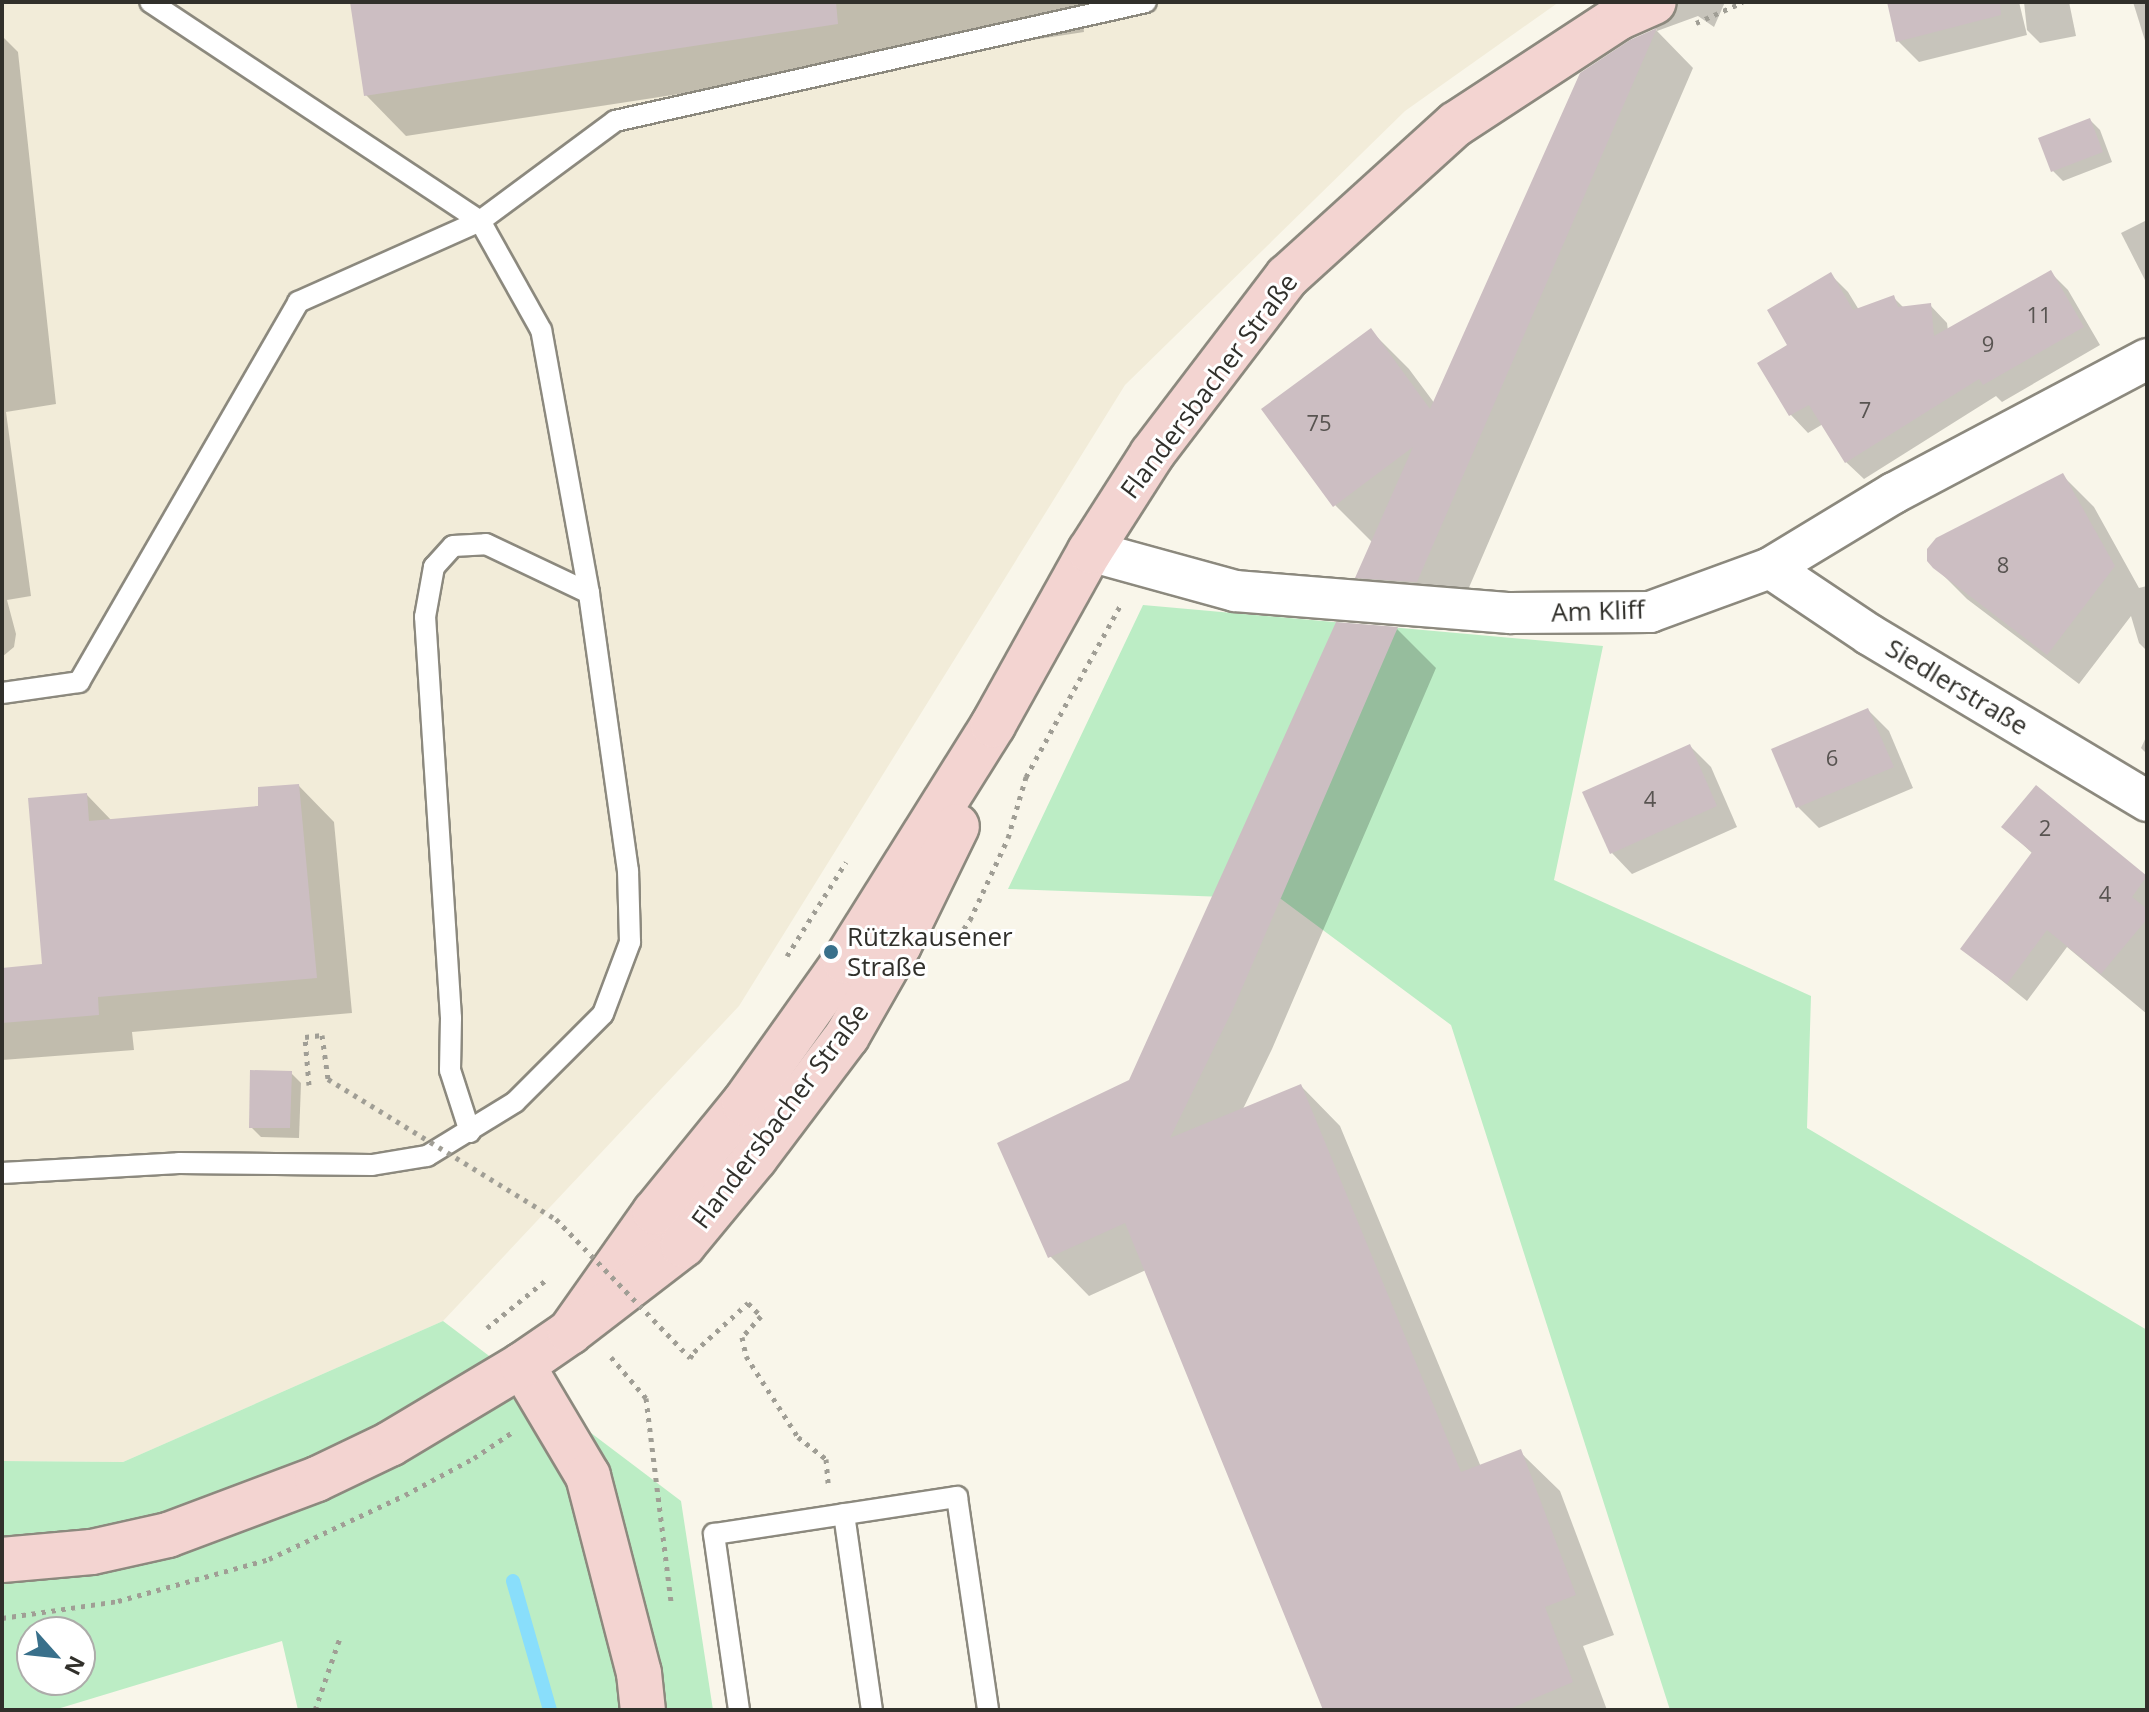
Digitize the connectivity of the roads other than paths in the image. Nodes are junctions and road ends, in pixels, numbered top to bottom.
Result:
1 (150, 2) edge
2 (1146, 2) edge
3 (1654, 2) edge
4 (480, 221) junction
5 (2147, 359) edge
6 (1090, 551) junction
7 (1770, 568) junction
8 (589, 593) junction
9 (2, 693) edge
10 (2147, 801) edge
11 (470, 1132) junction
12 (2, 1173) edge
13 (522, 1365) junction
14 (837, 1515) junction
15 (2, 1560) edge
16 (643, 1710) edge
17 (739, 1710) edge
18 (872, 1710) edge
19 (988, 1710) edge

1 - 4 lane
2 - 4 lane
3 - 6 street, Flandersbacher Straße
4 - 8 lane
4 - 9 lane
5 - 7 street, Am Kliff
6 - 7 street, Am Kliff
6 - 13 street, Flandersbacher Straße
7 - 10 street, Siedlerstraße
8 - 11 lane
8 - 11 lane
11 - 12 lane
13 - 15 street, Flandersbacher Straße
13 - 16 street
14 - 17 lane
14 - 18 lane
14 - 19 lane

